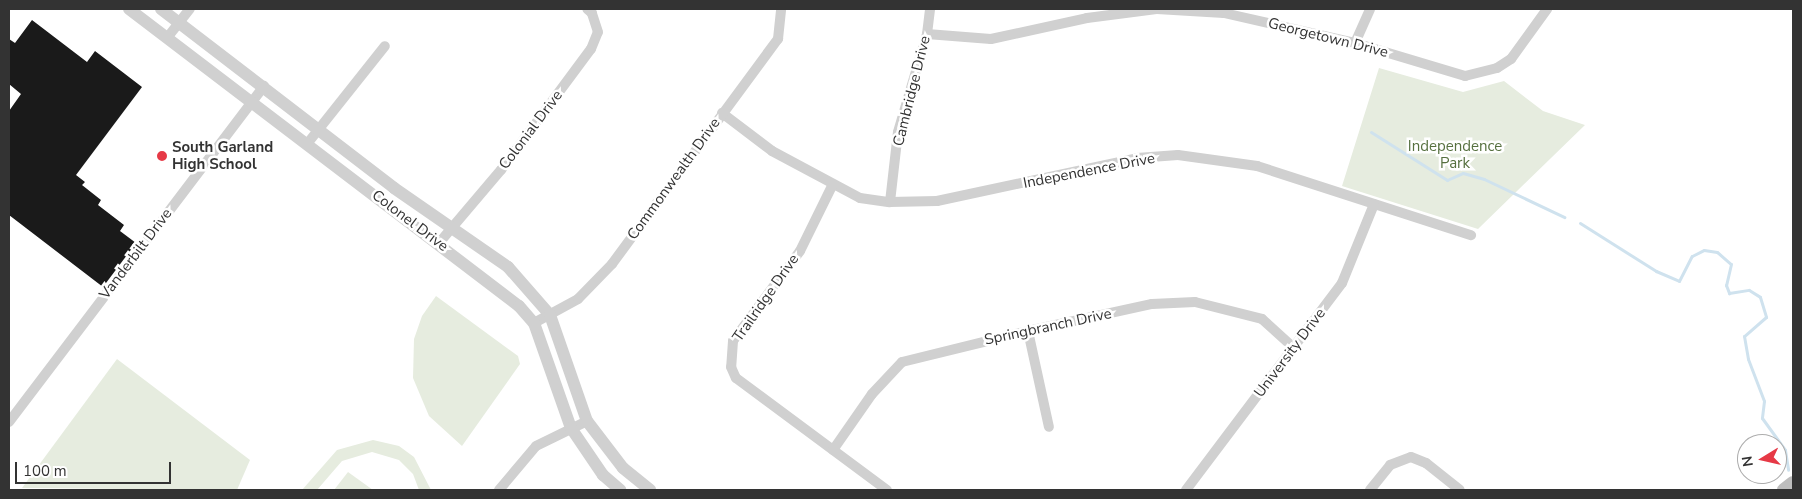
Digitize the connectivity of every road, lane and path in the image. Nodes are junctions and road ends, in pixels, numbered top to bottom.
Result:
1 (129, 9) edge
2 (161, 9) edge
3 (190, 9) edge
4 (586, 9) edge
5 (781, 9) edge
6 (930, 9) edge
7 (1156, 9) edge
8 (1370, 9) edge
9 (1547, 9) edge
10 (1224, 11) edge
11 (1087, 13) edge
12 (180, 23) junction
13 (927, 34) junction
14 (167, 38) junction
15 (1355, 43) junction
16 (385, 46) dead end
17 (264, 86) junction
18 (250, 104) junction
19 (722, 113) junction
20 (318, 130) junction
21 (307, 144) junction
22 (832, 186) junction
23 (890, 202) junction
24 (1374, 204) junction
25 (452, 226) junction
26 (1471, 235) dead end
27 (439, 243) junction
28 (550, 315) junction
29 (534, 323) junction
30 (1028, 332) junction
31 (1294, 348) junction
32 (587, 421) junction
33 (9, 422) edge
34 (1049, 427) dead end
35 (570, 428) junction
36 (833, 450) junction
37 (1793, 483) edge
38 (499, 490) edge
39 (620, 490) edge
40 (650, 490) edge
41 (887, 490) edge
42 (1186, 490) edge
43 (1370, 490) edge
44 (1460, 490) edge
45 (1784, 490) edge

1 - 14 street, Colonel Drive
2 - 12 street, Colonel Drive
3 - 12 street
4 - 25 street, Colonial Drive
5 - 19 street, Commonwealth Drive
6 - 13 street, Cambridge Drive
7 - 10 street, Georgetown Drive
7 - 11 street, Georgetown Drive
8 - 15 street
9 - 15 street, Georgetown Drive
10 - 15 street, Georgetown Drive
11 - 13 street, Georgetown Drive
12 - 14 street
12 - 17 street, Colonel Drive
13 - 23 street, Cambridge Drive
14 - 18 street, Colonel Drive
16 - 20 street
17 - 18 street, Vanderbilt Drive
17 - 20 street, Colonel Drive
18 - 21 street, Colonel Drive
18 - 33 street, Vanderbilt Drive
19 - 22 street, Independence Drive
19 - 28 street, Commonwealth Drive
20 - 21 street
20 - 25 street, Colonel Drive
21 - 27 street, Colonel Drive
22 - 23 street, Independence Drive
22 - 36 street, Trailridge Drive
23 - 24 street, Independence Drive
24 - 26 street, Independence Drive
24 - 31 street, University Drive
25 - 27 street, Colonial Drive
25 - 28 street, Colonel Drive
27 - 29 street, Colonel Drive
28 - 29 street, Commonwealth Drive
28 - 32 street, Colonel Drive
29 - 35 street, Colonel Drive
30 - 31 street, Springbranch Drive
30 - 34 street
30 - 36 street, Springbranch Drive
31 - 42 street, University Drive
32 - 35 street
32 - 40 street, Colonel Drive
35 - 38 street
35 - 39 street, Colonel Drive
36 - 41 street, Trailridge Drive
37 - 45 main road
43 - 44 street

